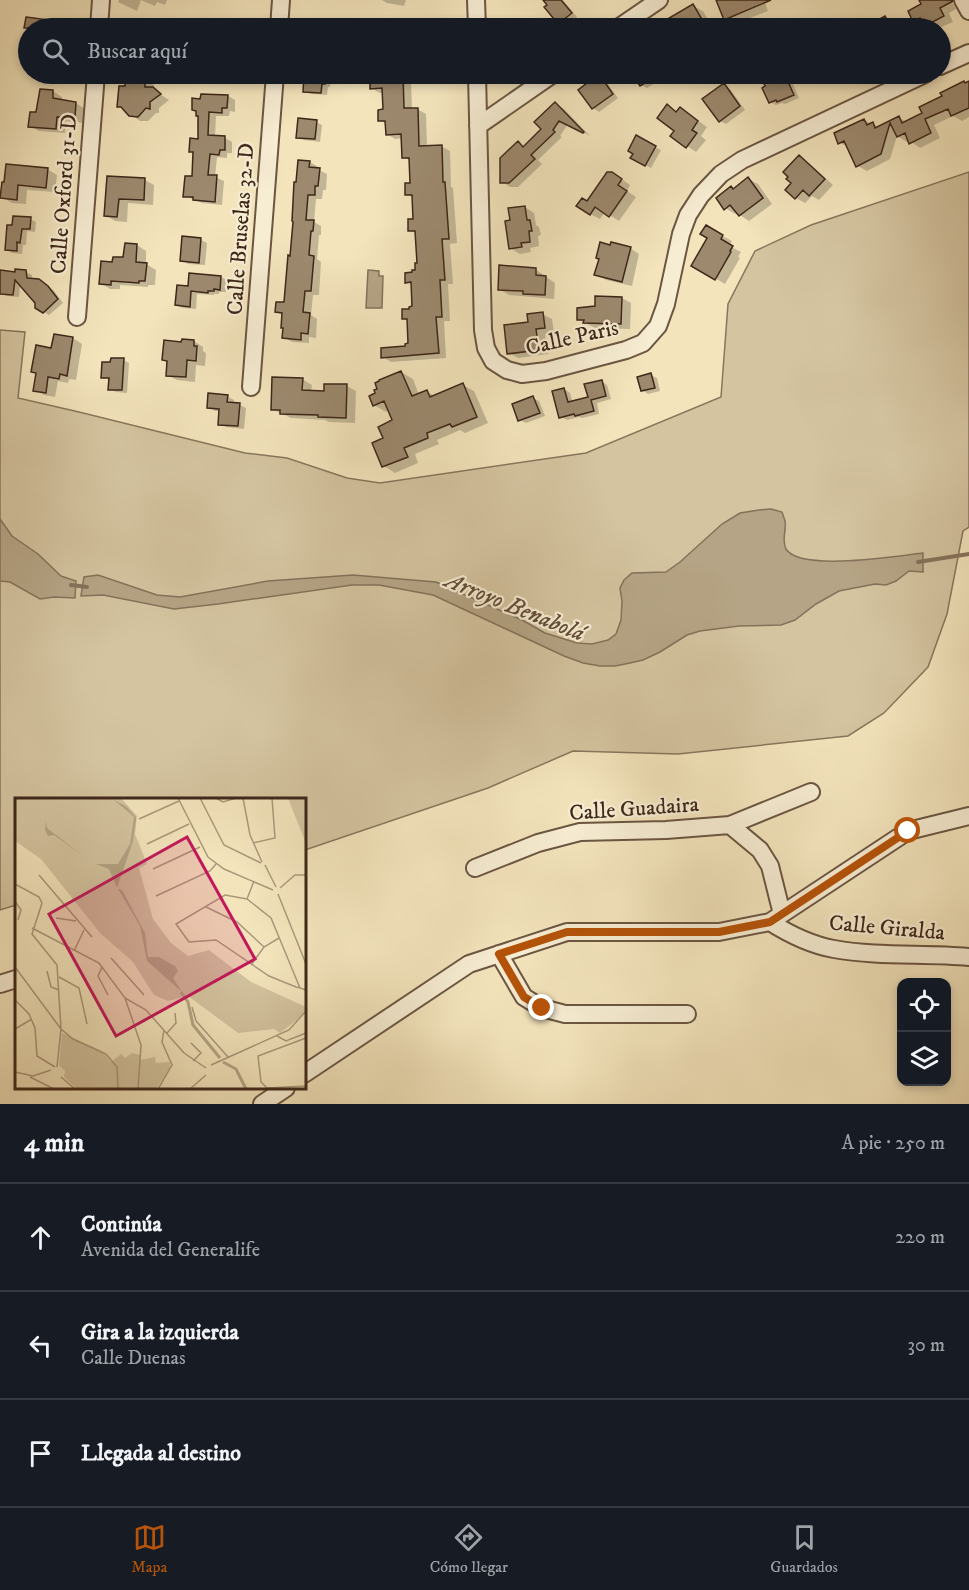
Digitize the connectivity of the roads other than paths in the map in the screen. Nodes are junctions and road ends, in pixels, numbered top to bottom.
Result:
1 (101, 0) edge
2 (281, 0) edge
3 (476, 0) edge
4 (659, 0) edge
5 (963, 0) edge
6 (969, 11) edge
7 (100, 18) edge
8 (280, 18) edge
9 (477, 18) edge
10 (633, 18) edge
11 (969, 53) edge
12 (951, 61) edge
13 (95, 84) edge
14 (274, 84) edge
15 (477, 84) edge
16 (539, 84) edge
17 (904, 84) edge
18 (478, 126) junction
19 (78, 317) dead end
20 (251, 387) dead end
21 (811, 792) dead end
22 (969, 816) edge
23 (730, 825) junction
24 (475, 868) dead end
25 (776, 918) junction
26 (499, 954) junction
27 (969, 957) edge
28 (15, 979) edge
29 (0, 984) edge
30 (687, 1014) dead end
31 (306, 1073) edge
32 (284, 1089) edge
33 (262, 1104) edge

1 - 7 street
2 - 8 street
3 - 9 street
4 - 10 street
5 - 6 street
11 - 12 street
13 - 19 street, Calle Oxford 31-D
14 - 20 street, Calle Bruselas 32-D
15 - 18 street, Calle Paris
16 - 18 street
17 - 18 street, Calle Paris
21 - 23 street, Calle Guadaira
22 - 25 street
23 - 24 street, Calle Guadaira
23 - 25 street, Calle Guadaira
25 - 26 street
25 - 27 street, Calle Giralda
26 - 30 street
26 - 31 street
28 - 29 street
32 - 33 street

